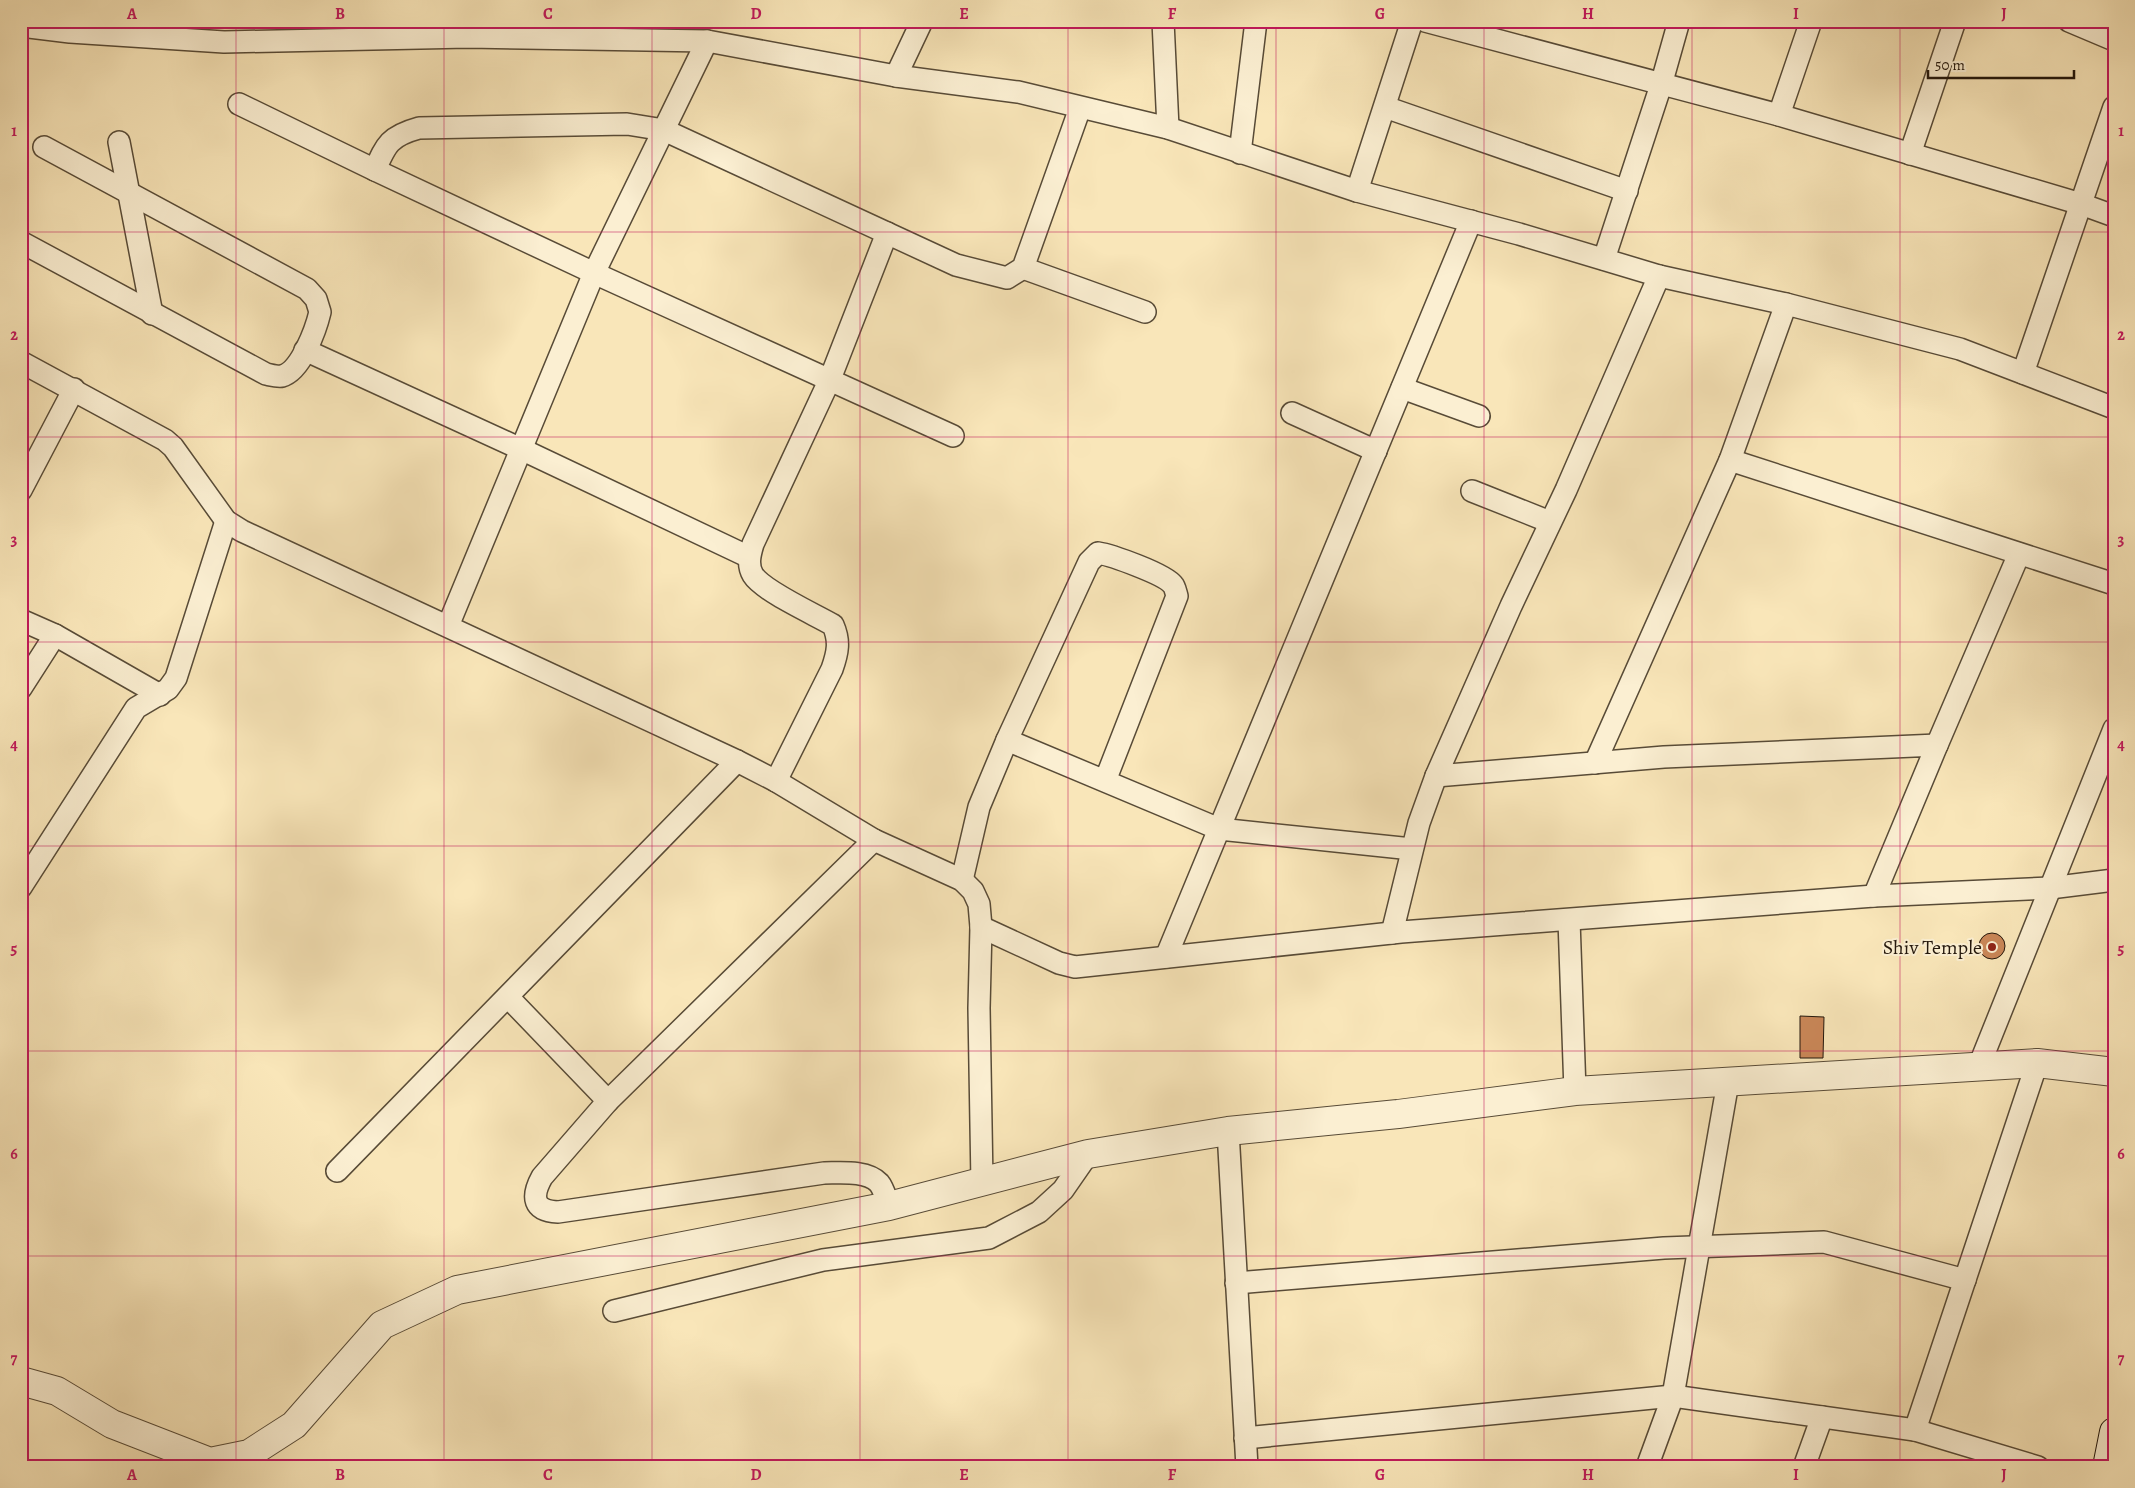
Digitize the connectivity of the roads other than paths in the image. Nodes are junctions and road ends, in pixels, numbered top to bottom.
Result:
1 (922, 21) edge
2 (1163, 21) edge
3 (1256, 21) edge
4 (1412, 21) edge
5 (1425, 21) edge
6 (1679, 21) edge
7 (1811, 21) edge
8 (1955, 21) edge
9 (2068, 21) edge
10 (21, 26) edge
11 (472, 29) edge
12 (698, 34) edge
13 (2114, 40) edge
14 (896, 76) junction
15 (1661, 85) junction
16 (239, 104) dead end
17 (1385, 107) junction
18 (2114, 107) edge
19 (1080, 108) junction
20 (1779, 115) junction
21 (1168, 128) junction
22 (664, 130) junction
23 (119, 142) dead end
24 (44, 147) dead end
25 (1240, 153) junction
26 (1910, 154) junction
27 (375, 170) junction
28 (1357, 191) junction
29 (1628, 191) junction
30 (127, 194) junction
31 (2081, 204) junction
32 (2114, 216) edge
33 (1471, 221) junction
34 (887, 233) junction
35 (21, 242) edge
36 (1604, 259) junction
37 (1023, 268) junction
38 (594, 273) junction
39 (1659, 276) junction
40 (1786, 304) junction
41 (1145, 312) dead end
42 (152, 314) junction
43 (305, 350) junction
44 (21, 362) edge
45 (2023, 373) junction
46 (830, 379) junction
47 (1402, 388) junction
48 (74, 389) junction
49 (2114, 408) edge
50 (1292, 414) dead end
51 (1479, 416) dead end
52 (954, 436) dead end
53 (521, 449) junction
54 (1376, 451) junction
55 (1730, 460) junction
56 (21, 490) edge
57 (1472, 491) dead end
58 (226, 521) junction
59 (1550, 522) junction
60 (2019, 554) junction
61 (749, 558) junction
62 (2114, 584) edge
63 (21, 620) edge
64 (448, 626) junction
65 (55, 635) junction
66 (21, 688) edge
67 (160, 695) junction
68 (2114, 729) edge
69 (1008, 740) junction
70 (1937, 745) junction
71 (737, 762) junction
72 (1595, 763) junction
73 (1436, 776) junction
74 (776, 781) junction
75 (1106, 781) junction
76 (1219, 829) junction
77 (874, 840) junction
78 (1412, 849) junction
79 (962, 880) junction
80 (2114, 880) edge
81 (21, 887) edge
82 (2050, 888) junction
83 (1874, 896) junction
84 (1569, 920) junction
85 (981, 927) junction
86 (1392, 933) junction
87 (1166, 957) junction
88 (508, 997) junction
89 (2037, 1063) junction
90 (1979, 1066) junction
91 (2114, 1072) edge
92 (1728, 1082) junction
93 (1575, 1090) junction
94 (608, 1101) junction
95 (1228, 1132) junction
96 (1088, 1154) junction
97 (338, 1171) dead end
98 (982, 1183) junction
99 (889, 1206) junction
100 (1701, 1247) junction
101 (1965, 1280) junction
102 (1236, 1283) junction
103 (614, 1311) dead end
104 (21, 1381) edge
105 (1674, 1396) junction
106 (1822, 1417) junction
107 (1915, 1430) junction
108 (2114, 1432) edge
109 (1244, 1438) junction
110 (1247, 1467) edge
111 (1647, 1467) edge
112 (1804, 1467) edge
113 (2038, 1467) edge
114 (2107, 1467) edge

1 - 14 street
2 - 21 street
3 - 25 street
4 - 17 street
5 - 15 street
6 - 15 street
7 - 20 street
8 - 26 street
9 - 13 street
10 - 11 street
11 - 12 street
12 - 14 street
12 - 22 street
14 - 19 street
15 - 20 street
15 - 29 street
16 - 27 street
17 - 28 street
17 - 29 street
18 - 31 street
19 - 21 street
19 - 37 street
20 - 26 street
21 - 25 street
22 - 27 street
22 - 34 street
22 - 38 street
23 - 30 street
24 - 30 street
25 - 28 street
26 - 31 street
27 - 38 street
28 - 33 street
29 - 36 street
30 - 42 street
30 - 43 street
31 - 32 street
31 - 45 street
33 - 36 street
33 - 47 street
34 - 37 street
34 - 46 street
35 - 42 street
36 - 39 street
37 - 41 street
38 - 46 street
38 - 53 street
39 - 40 street
39 - 59 street
40 - 45 street
40 - 55 street
42 - 43 street
43 - 53 street
44 - 48 street
45 - 49 street
46 - 52 street
46 - 61 street
47 - 51 street
47 - 54 street
48 - 56 street
48 - 58 street
50 - 54 street
53 - 61 street
53 - 64 street
54 - 76 street
55 - 60 street
55 - 72 street
57 - 59 street
58 - 64 street
58 - 67 street
59 - 73 street
60 - 62 street
60 - 70 street
61 - 74 street
63 - 65 street
64 - 71 street
65 - 66 street
65 - 67 street
67 - 81 street
68 - 82 street
69 - 75 street
69 - 75 street
69 - 79 street
70 - 72 street
70 - 83 street
71 - 74 street
71 - 88 street
72 - 73 street
73 - 78 street
74 - 77 street
75 - 76 street
76 - 78 street
76 - 87 street
77 - 79 street
77 - 94 street
78 - 86 street
79 - 85 street
80 - 82 street
82 - 83 street
82 - 90 street
83 - 84 street
84 - 86 street
84 - 93 street
85 - 87 street
85 - 98 street
86 - 87 street
88 - 94 street
88 - 97 street
89 - 90 street
89 - 91 street
89 - 101 street
90 - 92 street
92 - 93 street
92 - 100 street
93 - 95 street
94 - 99 street
95 - 96 street
95 - 102 street
96 - 98 street
96 - 103 street
98 - 99 street
99 - 104 street
100 - 101 street
100 - 102 street
100 - 105 street
101 - 107 street
102 - 109 street
105 - 106 street
105 - 109 street
105 - 111 street
106 - 107 street
106 - 112 street
107 - 113 street
108 - 114 street
109 - 110 street

